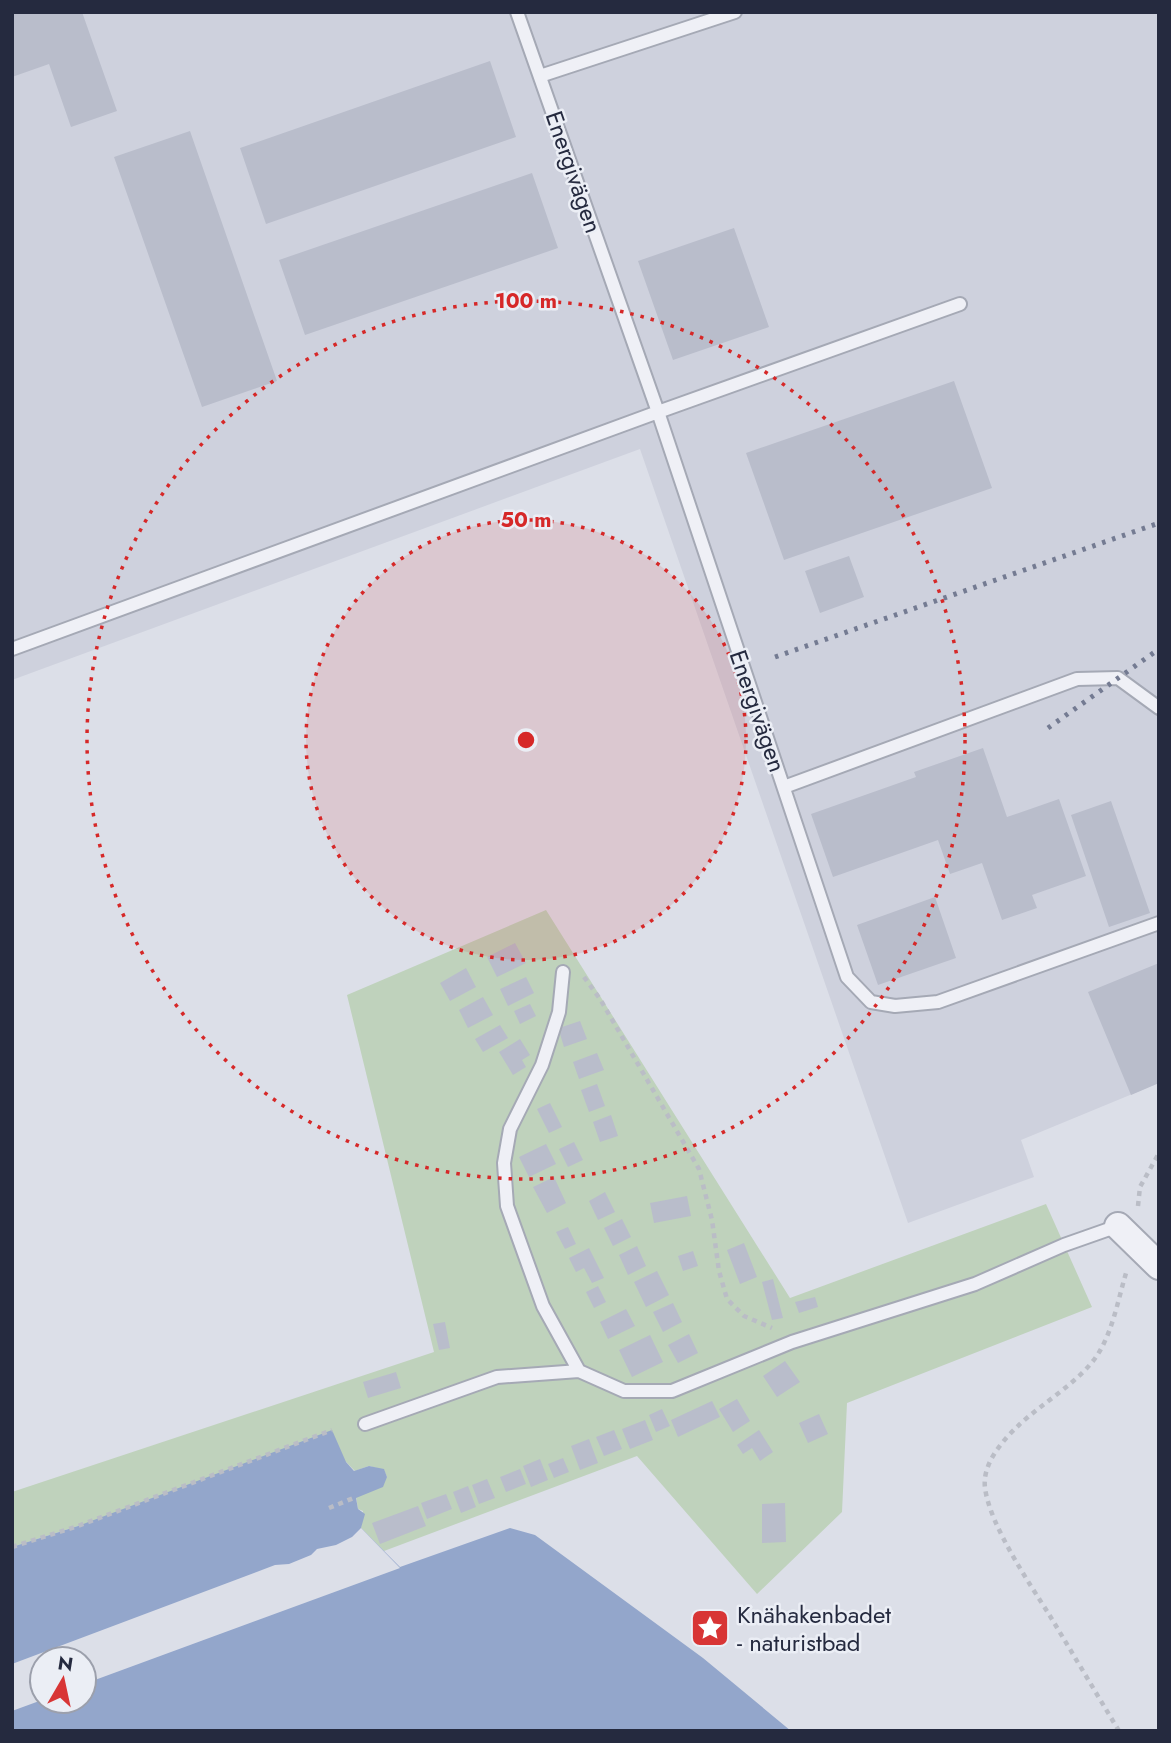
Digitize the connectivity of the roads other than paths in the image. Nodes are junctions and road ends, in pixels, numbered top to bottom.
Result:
1 (517, 12) edge
2 (735, 12) edge
3 (540, 76) junction
4 (960, 304) dead end
5 (658, 412) junction
6 (12, 649) edge
7 (1159, 708) edge
8 (784, 787) junction
9 (1159, 923) edge
10 (562, 972) road end
11 (1126, 1233) joint
12 (1159, 1266) edge
13 (579, 1371) junction
14 (365, 1424) dead end

1 - 3 lane, Energivägen
2 - 3 lane
3 - 5 lane, Energivägen
4 - 5 lane
5 - 6 lane
5 - 8 lane, Energivägen
7 - 8 lane
8 - 9 lane, Energivägen
10 - 13 lane
11 - 12 street
11 - 13 lane
13 - 14 lane

